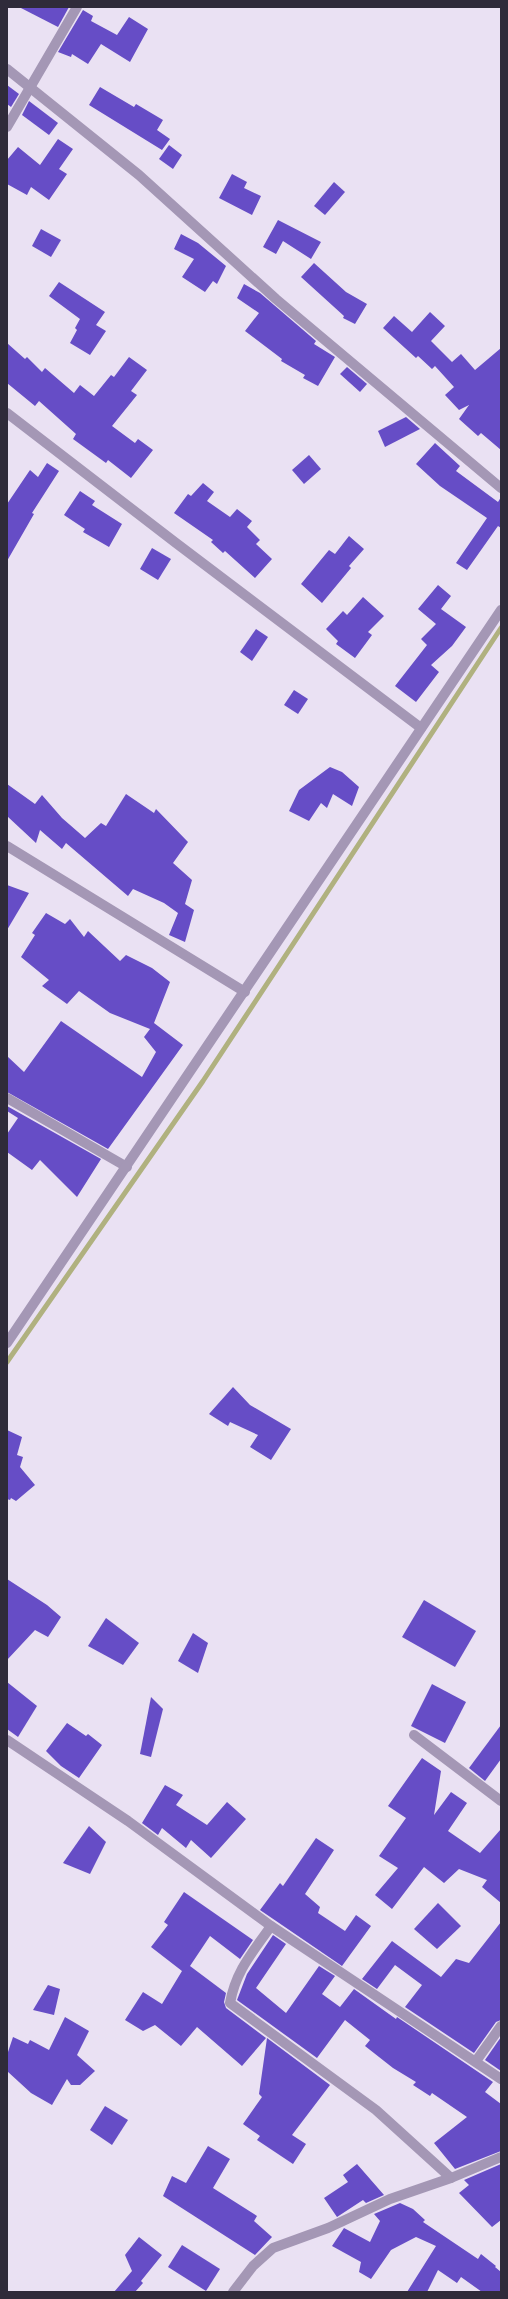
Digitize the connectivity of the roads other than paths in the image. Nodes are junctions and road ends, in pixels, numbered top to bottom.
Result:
1 (77, 7) edge
2 (7, 69) edge
3 (31, 88) junction
4 (7, 127) edge
5 (7, 413) edge
6 (501, 488) edge
7 (501, 610) edge
8 (421, 728) junction
9 (7, 846) edge
10 (245, 992) junction
11 (7, 1098) edge
12 (127, 1167) junction
13 (7, 1343) edge
14 (414, 1736) dead end
15 (7, 1740) edge
16 (501, 1801) edge
17 (270, 1926) junction
18 (501, 2026) edge
19 (476, 2061) junction
20 (501, 2079) edge
21 (501, 2157) edge
22 (451, 2178) junction
23 (233, 2292) edge

1 - 3 street
2 - 3 street
3 - 4 street
3 - 6 street
5 - 8 street
7 - 8 street
8 - 10 street
9 - 10 street
10 - 12 street
11 - 12 street
12 - 13 street
14 - 16 street
15 - 17 street
17 - 19 street
17 - 22 street
18 - 19 street
19 - 20 street
21 - 22 street
22 - 23 street

